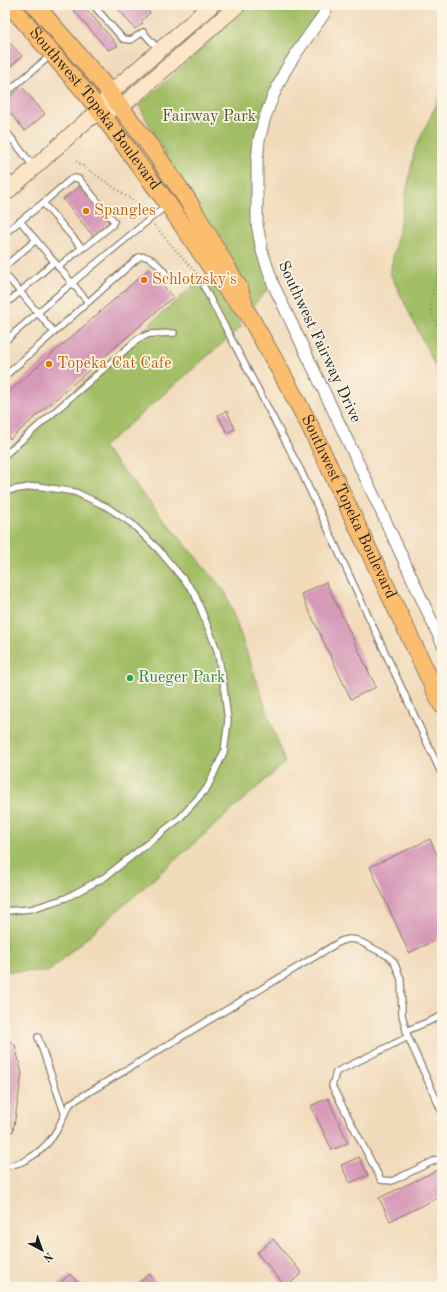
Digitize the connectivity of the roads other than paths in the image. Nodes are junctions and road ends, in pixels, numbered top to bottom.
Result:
1 (10, 5) edge
2 (93, 5) edge
3 (212, 5) edge
4 (238, 5) edge
5 (328, 5) edge
6 (39, 6) edge
7 (159, 50) junction
8 (52, 54) junction
9 (110, 93) junction
10 (5, 94) edge
11 (121, 107) junction
12 (100, 111) junction
13 (5, 130) edge
14 (34, 167) junction
15 (5, 174) edge
16 (10, 190) edge
17 (43, 203) junction
18 (168, 204) junction
19 (20, 221) junction
20 (5, 233) edge
21 (36, 240) junction
22 (82, 248) junction
23 (56, 265) junction
24 (5, 266) edge
25 (5, 274) edge
26 (171, 280) dead end
27 (72, 283) junction
28 (204, 287) dead end
29 (20, 292) junction
30 (88, 302) junction
31 (5, 305) edge
32 (38, 312) junction
33 (247, 312) junction
34 (54, 332) junction
35 (174, 333) dead end
36 (5, 341) edge
37 (5, 376) edge
38 (5, 455) edge
39 (5, 491) edge
40 (442, 642) edge
41 (442, 706) edge
42 (442, 775) edge
43 (5, 911) edge
44 (442, 1016) edge
45 (407, 1034) junction
46 (38, 1037) dead end
47 (64, 1112) junction
48 (442, 1112) edge
49 (442, 1158) edge
50 (5, 1166) edge

1 - 8 main road, Southwest Topeka Boulevard
2 - 7 lane
3 - 7 main road
4 - 11 main road
5 - 40 street, Southwest Fairway Drive
6 - 9 main road, Southwest Topeka Boulevard
7 - 9 main road
8 - 10 lane
8 - 12 main road, Southwest Topeka Boulevard
9 - 11 main road, Southwest Topeka Boulevard
9 - 12 main road
11 - 12 main road
11 - 33 main road, Southwest Topeka Boulevard
12 - 14 main road
12 - 18 main road, Southwest Topeka Boulevard
13 - 14 lane
14 - 16 main road
15 - 16 lane
17 - 19 lane
17 - 22 lane
17 - 22 lane
18 - 27 lane
18 - 33 main road, Southwest Topeka Boulevard
19 - 20 lane
19 - 21 lane
21 - 23 lane
21 - 24 lane
22 - 23 lane
23 - 27 lane
23 - 29 lane
25 - 29 lane
26 - 30 lane
27 - 30 lane
27 - 32 lane
28 - 42 lane
29 - 31 lane
29 - 32 lane
30 - 34 lane
32 - 34 lane
32 - 36 lane
33 - 41 main road, Southwest Topeka Boulevard
34 - 37 lane
35 - 38 lane
39 - 43 lane
44 - 45 lane
45 - 47 lane
45 - 48 lane
45 - 49 lane
46 - 47 lane
47 - 50 lane

